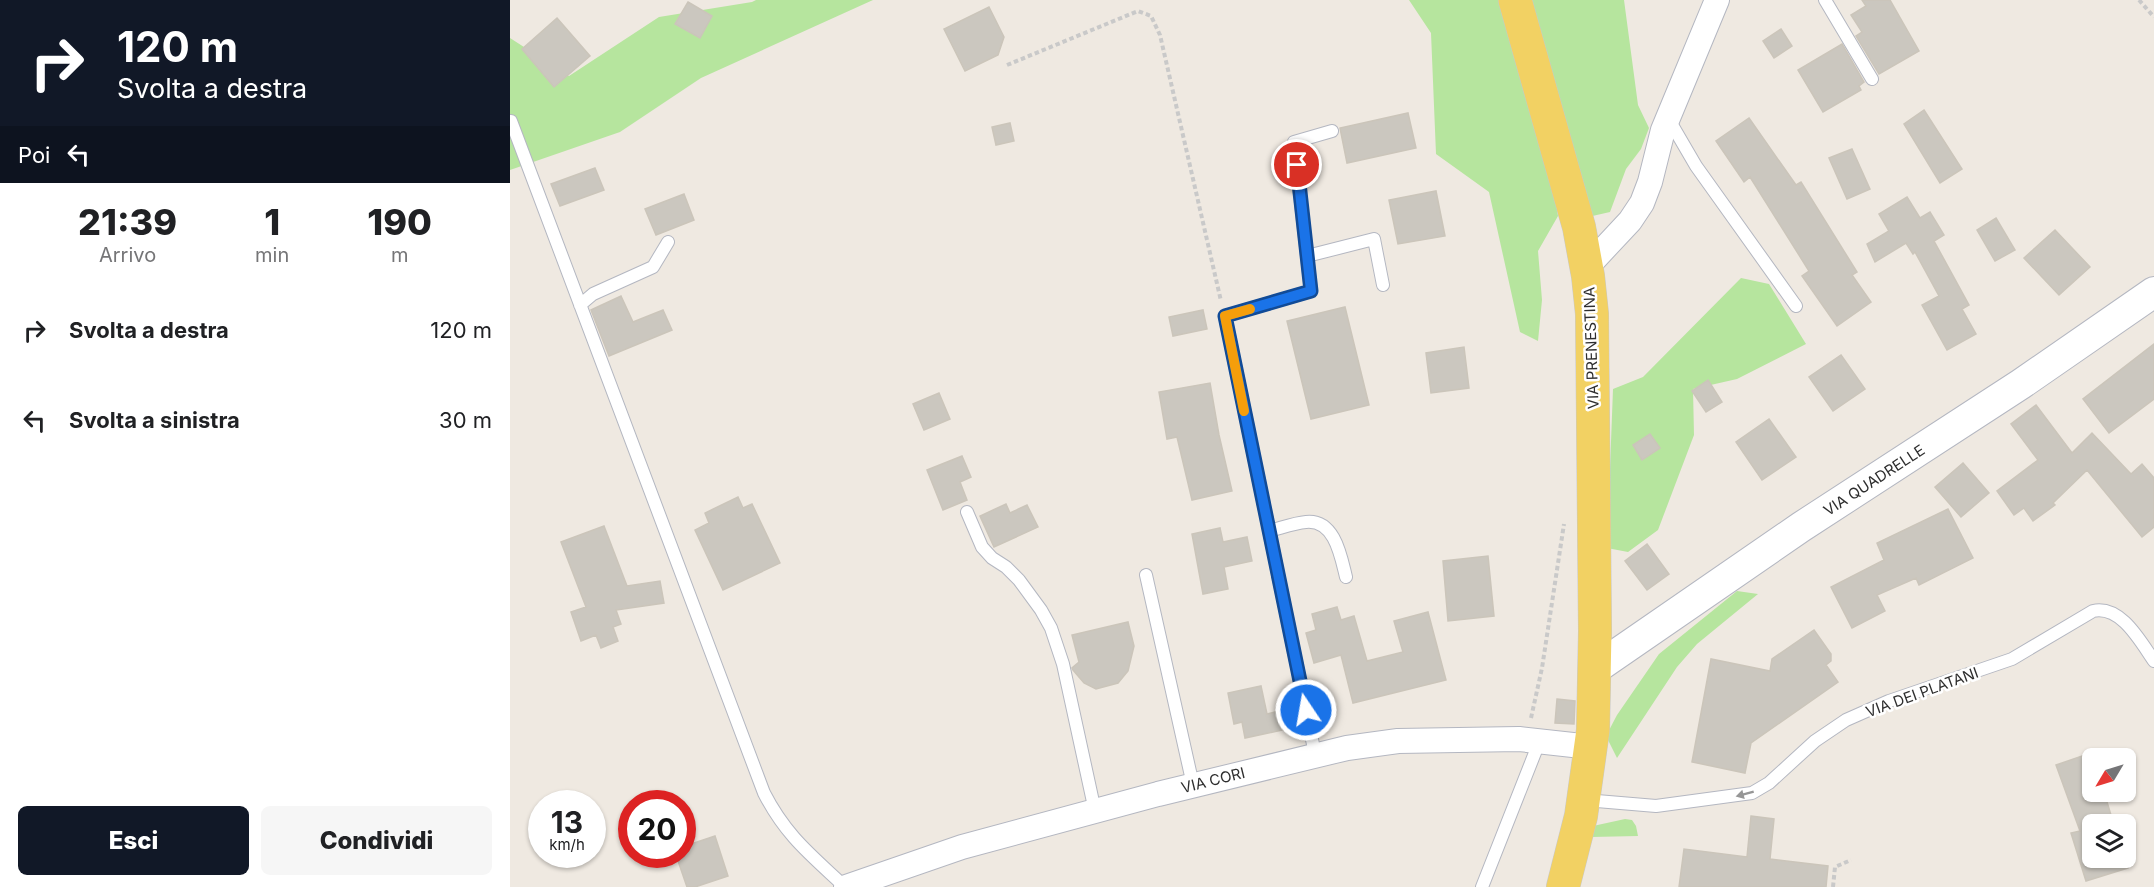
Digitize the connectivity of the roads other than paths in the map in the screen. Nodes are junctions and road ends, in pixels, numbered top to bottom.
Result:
1 (1515, 0) edge
2 (1717, 0) edge
3 (1825, 0) edge
4 (1872, 79) dead end
5 (1668, 118) junction
6 (511, 122) edge
7 (1332, 131) dead end
8 (668, 242) dead end
9 (1307, 256) junction
10 (1587, 267) junction
11 (1383, 285) dead end
12 (2154, 292) edge
13 (580, 305) junction
14 (1796, 306) dead end
15 (967, 512) dead end
16 (1269, 531) junction
17 (1146, 575) dead end
18 (1346, 577) dead end
19 (2154, 661) edge
20 (1595, 669) junction
21 (1533, 740) junction
22 (1591, 747) junction
23 (1315, 754) junction
24 (1193, 785) junction
25 (1584, 800) junction
26 (1095, 811) junction
27 (846, 887) edge
28 (1482, 887) edge
29 (1563, 887) edge

1 - 10 main road, VIA PRENESTINA
2 - 5 street
3 - 4 lane
5 - 10 street
5 - 14 lane
6 - 13 lane
7 - 9 lane
8 - 13 lane
9 - 11 lane
9 - 16 lane
10 - 20 main road, VIA PRENESTINA
12 - 20 street, VIA QUADRELLE
13 - 27 lane
15 - 26 lane
16 - 18 lane
16 - 23 lane
17 - 24 lane
19 -> 25 lane, VIA DEI PLATANI
20 - 22 main road, VIA PRENESTINA
21 - 22 street, VIA CORI
21 - 23 street, VIA CORI
21 - 28 lane
22 - 25 main road, VIA PRENESTINA
23 - 24 street, VIA CORI
24 - 26 street, VIA CORI
25 - 29 main road, VIA PRENESTINA
26 - 27 street, VIA CORI

